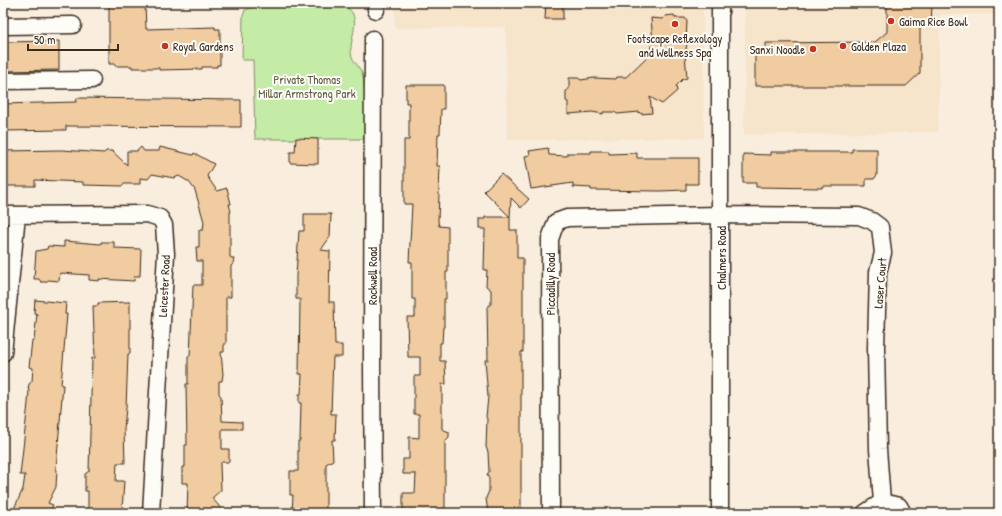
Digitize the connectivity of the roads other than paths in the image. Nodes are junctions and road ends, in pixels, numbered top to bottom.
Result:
1 (720, 3) edge
2 (73, 25) dead end
3 (3, 26) edge
4 (373, 39) dead end
5 (92, 80) dead end
6 (3, 81) edge
7 (10, 215) edge
8 (720, 215) junction
9 (3, 353) edge
10 (882, 502) junction
11 (151, 513) edge
12 (373, 513) edge
13 (551, 513) edge
14 (720, 513) edge
15 (866, 513) edge
16 (903, 513) edge

1 - 8 street, Chalmers Road
2 - 3 street
4 - 12 street, Rockwell Road
5 - 6 street
7 - 9 street
7 - 11 street, Leicester Road
8 - 10 street, Laser Court
8 - 13 street, Piccadilly Road
8 - 14 street, Chalmers Road
10 - 15 street
10 - 16 street

